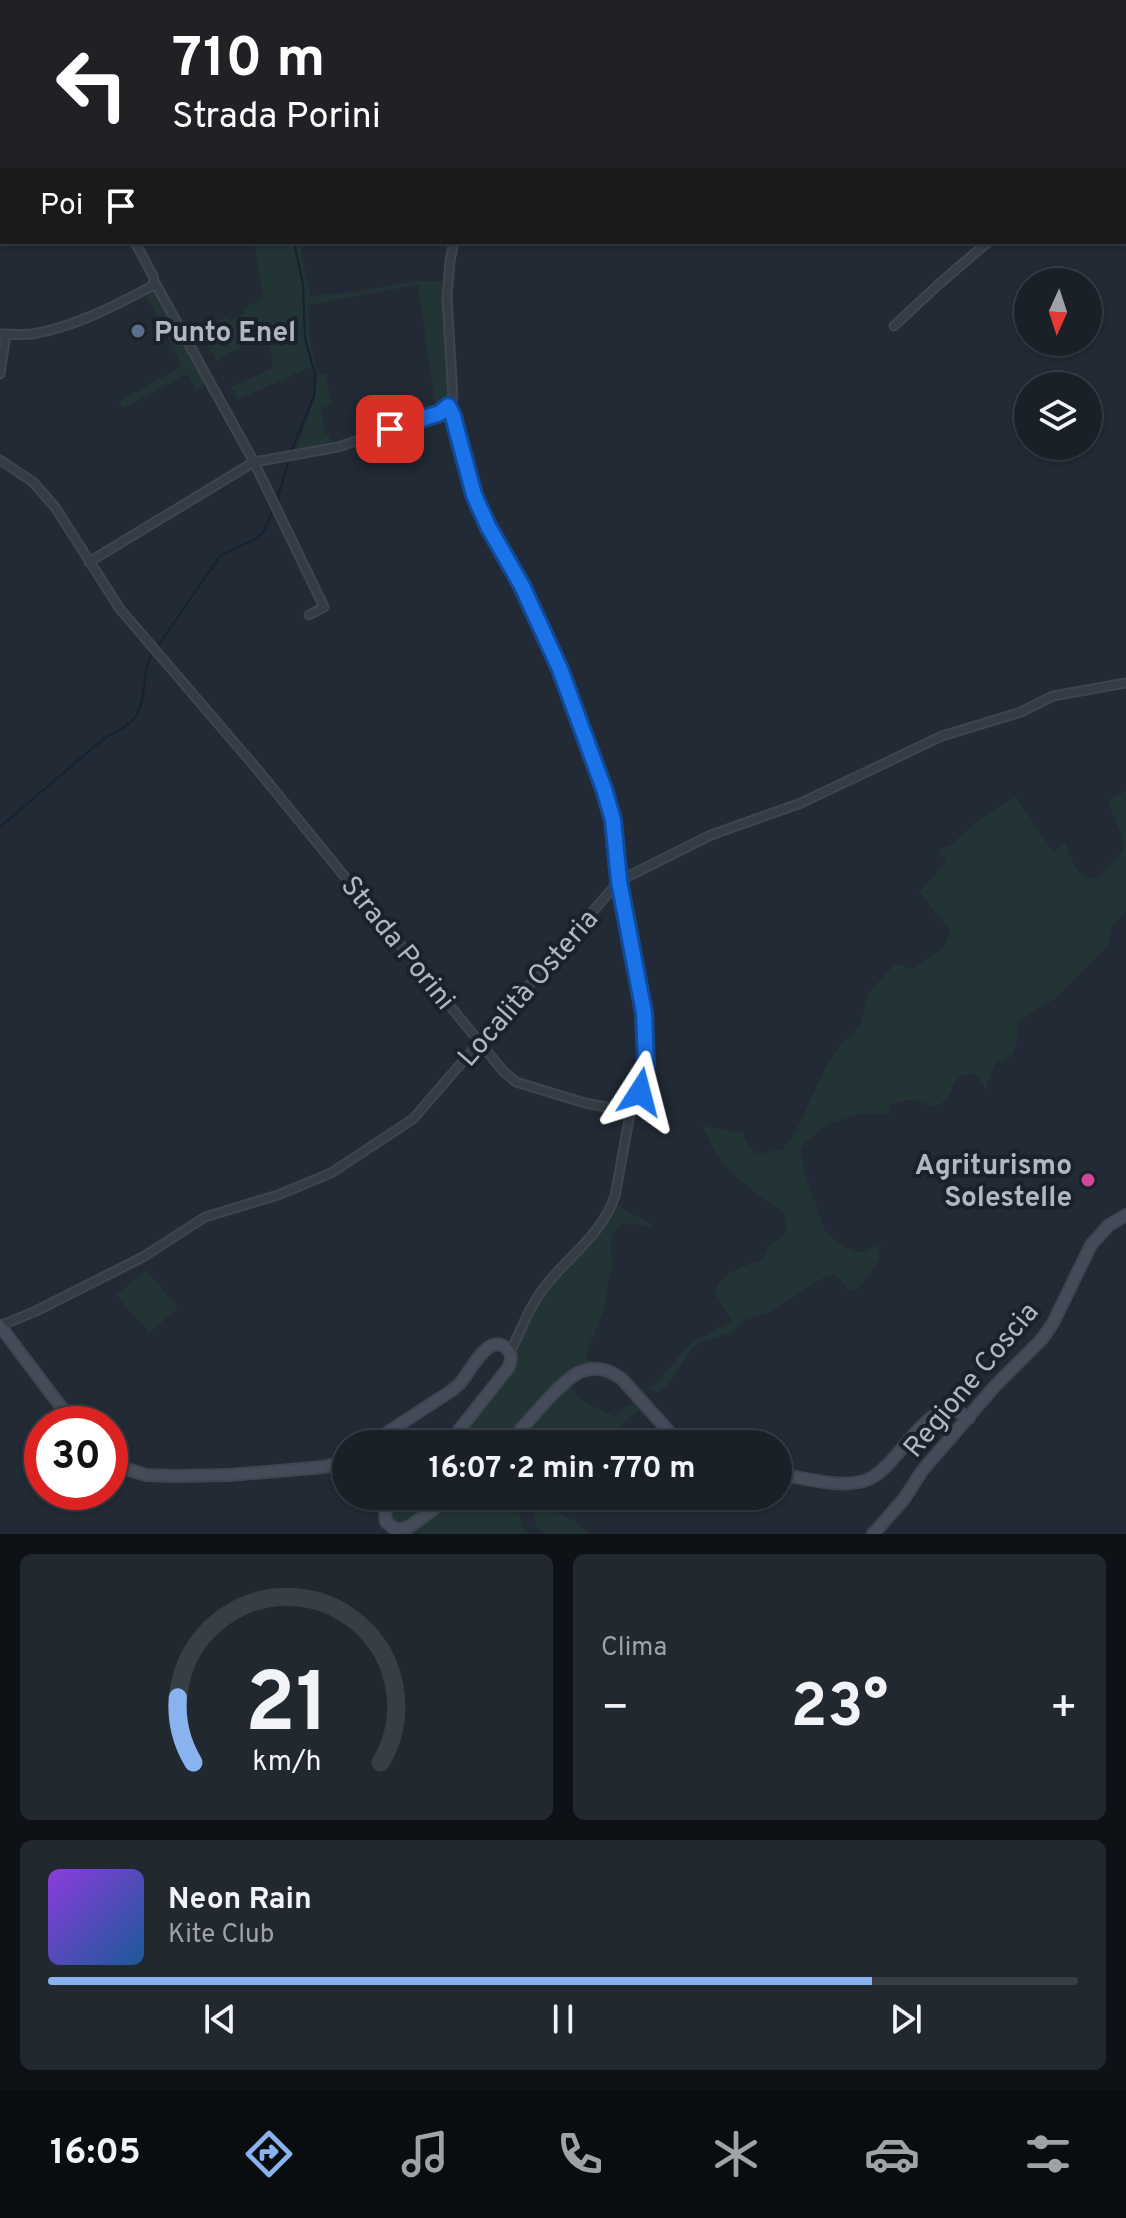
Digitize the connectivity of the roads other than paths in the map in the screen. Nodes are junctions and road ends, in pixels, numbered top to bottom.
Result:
1 (136, 244) edge
2 (454, 244) edge
3 (986, 244) edge
4 (154, 281) junction
5 (894, 326) dead end
6 (3, 334) edge
7 (0, 374) edge
8 (448, 406) junction
9 (0, 460) edge
10 (254, 462) junction
11 (89, 562) junction
12 (309, 615) dead end
13 (1126, 683) edge
14 (619, 881) junction
15 (480, 1041) junction
16 (632, 1103) junction
17 (1126, 1215) edge
18 (0, 1326) edge
19 (510, 1352) junction
20 (60, 1406) edge
21 (969, 1418) junction
22 (391, 1430) edge
23 (459, 1430) edge
24 (521, 1430) edge
25 (668, 1430) edge
26 (332, 1465) edge
27 (128, 1469) edge
28 (792, 1476) edge
29 (385, 1510) edge
30 (433, 1510) edge
31 (873, 1534) edge

1 - 4 street
2 - 8 street
3 - 5 street
4 - 6 street
4 - 10 street
6 - 7 street
8 - 10 street
8 - 14 street
9 - 11 street, Strada Porini
10 - 11 street
10 - 12 street
11 - 15 street, Strada Porini
13 - 14 street, Località Osteria
14 - 15 street, Località Osteria
14 - 16 street
15 - 16 street, Strada Porini
15 - 18 street, Località Osteria
16 - 19 street
17 - 21 street, Regione Coscia
18 - 20 street
19 - 22 street
19 - 23 street
21 - 28 street
21 - 31 street, Regione Coscia
24 - 25 street
26 - 27 street
29 - 30 street

